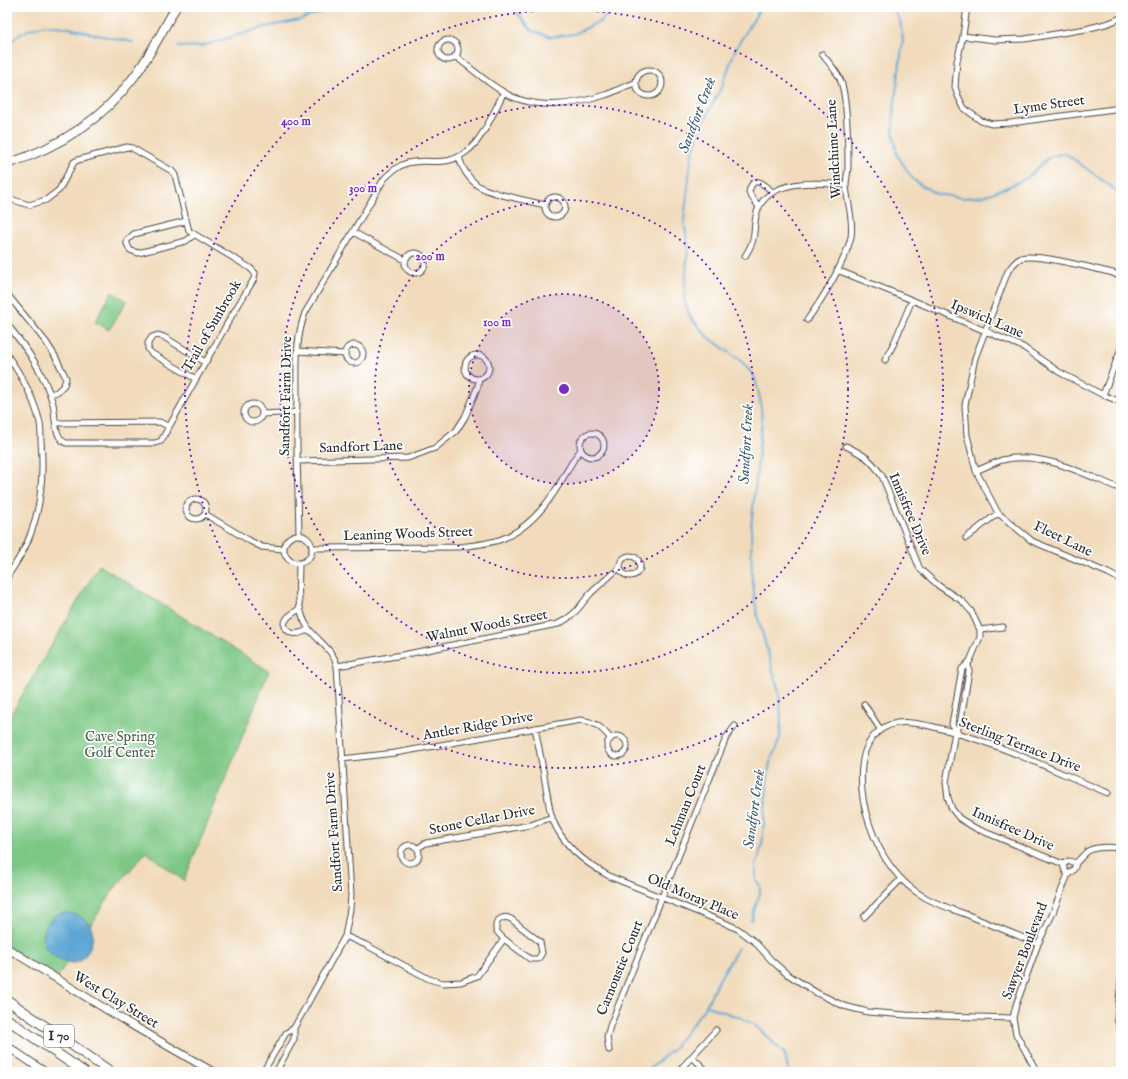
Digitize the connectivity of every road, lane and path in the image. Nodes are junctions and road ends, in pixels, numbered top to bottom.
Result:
1 (176, 7) edge
2 (967, 7) edge
3 (1121, 18) edge
4 (963, 36) junction
5 (822, 54) dead end
6 (455, 56) dead end
7 (636, 83) junction
8 (504, 92) junction
9 (1121, 108) edge
10 (459, 157) junction
11 (7, 164) edge
12 (846, 185) junction
13 (772, 192) junction
14 (7, 198) edge
15 (546, 205) dead end
16 (759, 207) junction
17 (186, 221) junction
18 (353, 232) junction
19 (194, 235) junction
20 (745, 256) dead end
21 (405, 260) dead end
22 (837, 270) junction
23 (1121, 277) edge
24 (7, 294) edge
25 (912, 300) junction
26 (807, 320) dead end
27 (7, 324) edge
28 (986, 330) junction
29 (1121, 349) edge
30 (297, 351) junction
31 (345, 354) dead end
32 (7, 355) edge
33 (886, 360) dead end
34 (205, 362) junction
35 (196, 378) junction
36 (479, 379) junction
37 (50, 394) junction
38 (1103, 395) junction
39 (1121, 402) edge
40 (296, 412) junction
41 (262, 414) dead end
42 (56, 423) junction
43 (169, 427) junction
44 (846, 446) dead end
45 (581, 450) junction
46 (298, 461) junction
47 (976, 471) junction
48 (1121, 489) edge
49 (998, 513) junction
50 (205, 514) junction
51 (299, 534) junction
52 (966, 538) dead end
53 (312, 548) junction
54 (283, 549) junction
55 (298, 563) junction
56 (620, 567) dead end
57 (7, 577) edge
58 (1121, 580) edge
59 (300, 608) junction
60 (1003, 627) dead end
61 (310, 629) junction
62 (980, 630) junction
63 (337, 666) junction
64 (864, 704) dead end
65 (736, 726) dead end
66 (535, 728) junction
67 (880, 729) junction
68 (955, 732) junction
69 (611, 739) dead end
70 (342, 759) junction
71 (1108, 793) dead end
72 (552, 817) junction
73 (418, 848) dead end
74 (1121, 848) edge
75 (1076, 863) junction
76 (1063, 864) junction
77 (1068, 874) junction
78 (901, 879) junction
79 (662, 896) junction
80 (864, 917) dead end
81 (345, 936) junction
82 (504, 940) junction
83 (1038, 944) junction
84 (7, 948) edge
85 (1121, 980) edge
86 (7, 1000) edge
87 (1013, 1018) junction
88 (7, 1019) edge
89 (294, 1028) junction
90 (716, 1030) dead end
91 (1121, 1032) edge
92 (7, 1046) edge
93 (609, 1050) dead end
94 (692, 1057) junction
95 (45, 1072) edge
96 (84, 1072) edge
97 (111, 1072) edge
98 (213, 1072) edge
99 (263, 1072) edge
100 (276, 1072) edge
101 (678, 1072) edge
102 (708, 1072) edge
103 (1037, 1072) edge

1 - 11 main road
2 - 4 street
3 - 4 street
4 - 9 street, Lyme Street
5 - 12 street, Windchime Lane
6 - 8 street
7 - 7 street
7 - 8 street
8 - 10 street, Sandfort Farm Drive
10 - 15 street
10 - 18 street, Sandfort Farm Drive
12 - 13 street
12 - 22 street, Windchime Lane
13 - 16 street
13 - 16 street
14 - 17 street, Trail of Sunbrook
16 - 20 street
17 - 19 street, Trail of Sunbrook
17 - 19 street
18 - 21 street
18 - 30 street, Sandfort Farm Drive
19 - 34 street, Trail of Sunbrook
22 - 25 street, Ipswich Lane
22 - 26 street, Windchime Lane
23 - 28 street, Fleet Lane
24 - 37 street
25 - 28 street, Ipswich Lane
25 - 33 street
27 - 37 street, Trail of Sunbrook
28 - 38 street, Ipswich Lane
28 - 47 street, Fleet Lane
29 - 38 street
30 - 31 street
30 - 40 street, Sandfort Farm Drive
32 - 57 street
34 - 35 street, Trail of Sunbrook
34 - 35 street
35 - 43 street, Trail of Sunbrook
36 - 36 street, Sandfort Lane
36 - 46 street, Sandfort Lane
37 - 42 street, Trail of Sunbrook
38 - 39 street, Ipswich Lane
40 - 41 street
40 - 46 street, Sandfort Farm Drive
42 - 43 street
42 - 43 street, Trail of Sunbrook
44 - 62 street, Innisfree Drive
45 - 45 street, Leaning Woods Street
45 - 53 street, Leaning Woods Street
46 - 51 street, Sandfort Farm Drive
47 - 48 street
47 - 49 street, Fleet Lane
49 - 52 street
49 - 58 street, Fleet Lane
50 - 50 street
50 - 54 street
51 - 53 street
51 - 54 street
53 - 55 street
54 - 55 street
55 - 59 street, Sandfort Farm Drive
56 - 63 street, Walnut Woods Street
59 - 61 street, Sandfort Farm Drive
59 - 61 street
60 - 62 street
61 - 63 street, Sandfort Farm Drive
62 - 68 street, Innisfree Drive
63 - 70 street, Sandfort Farm Drive
64 - 67 street
65 - 79 street, Lehman Court
66 - 69 street, Antler Ridge Drive
66 - 70 street, Antler Ridge Drive
66 - 72 street, Old Moray Place
67 - 68 street, Sterling Terrace Drive
67 - 78 street
68 - 71 street, Sterling Terrace Drive
68 - 76 street, Innisfree Drive
70 - 81 street, Sandfort Farm Drive
72 - 73 street, Stone Cellar Drive
72 - 79 street, Old Moray Place
74 - 75 street, Sawyer Boulevard
75 - 76 street
75 - 77 street, Sawyer Boulevard
76 - 77 street, Innisfree Drive
77 - 83 street, Sawyer Boulevard
78 - 80 street
78 - 83 street
79 - 87 street, Old Moray Place
79 - 93 street, Carnoustie Court
81 - 82 street
81 - 89 street, Sandfort Farm Drive
82 - 82 street
83 - 87 street, Sawyer Boulevard
84 - 98 street, West Clay Street
85 - 91 street
86 - 97 highway, I 70
87 - 103 street, Sawyer Boulevard
88 - 96 highway, I 70
89 - 99 street, Sandfort Farm Drive
89 - 100 street, Sandfort Farm Drive
90 - 94 street
92 - 95 street
94 - 101 street
94 - 102 street

